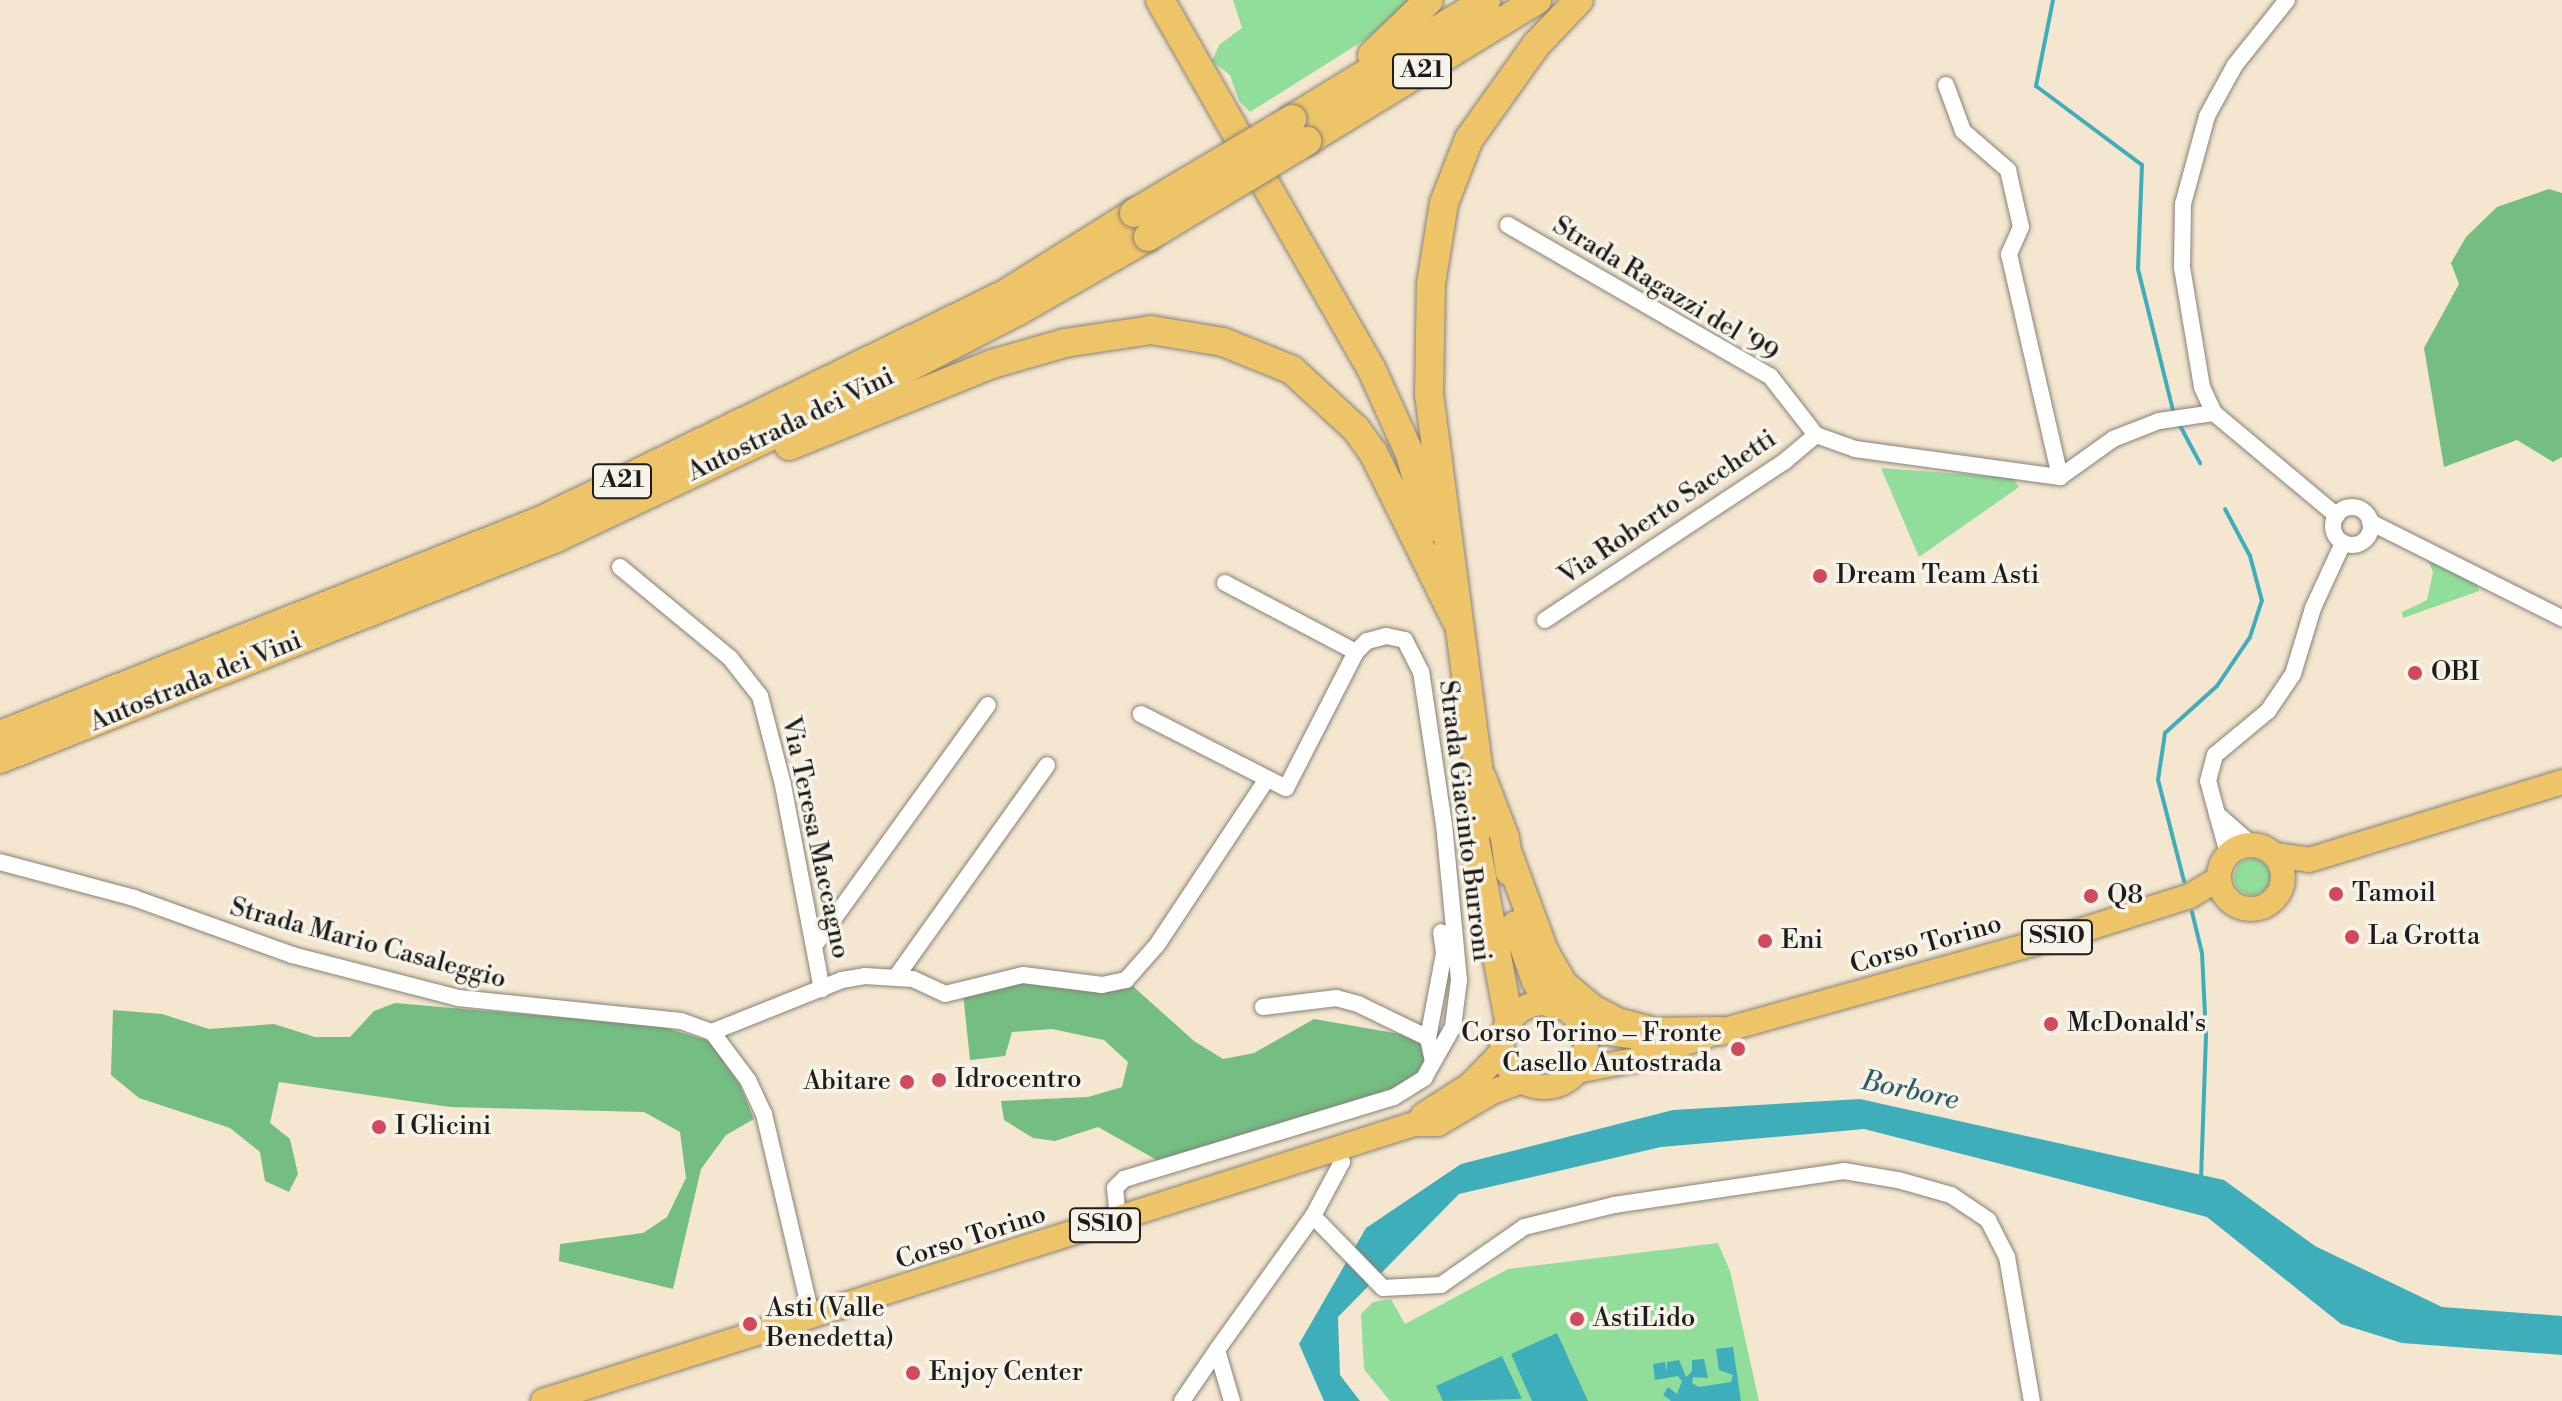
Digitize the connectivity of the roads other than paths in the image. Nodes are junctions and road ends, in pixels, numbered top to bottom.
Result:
1 (1160, 0) edge
2 (1429, 0) edge
3 (1486, 0) edge
4 (1537, 0) edge
5 (1579, 0) edge
6 (2287, 0) edge
7 (1946, 85) dead end
8 (1300, 130) junction
9 (1141, 225) junction
10 (1508, 225) dead end
11 (2206, 414) junction
12 (1816, 435) junction
13 (2060, 477) junction
14 (2337, 516) junction
15 (2370, 522) junction
16 (554, 539) junction
17 (2343, 543) junction
18 (620, 567) dead end
19 (1225, 583) dead end
20 (2562, 618) edge
21 (1456, 620) junction
22 (1545, 620) dead end
23 (1356, 652) junction
24 (988, 705) dead end
25 (94, 710) junction
26 (1141, 714) dead end
27 (0, 735) edge
28 (0, 759) edge
29 (1047, 765) dead end
30 (1478, 766) junction
31 (1267, 779) junction
32 (2562, 782) edge
33 (2217, 814) junction
34 (2251, 844) junction
35 (2228, 853) junction
36 (1508, 854) junction
37 (2275, 855) junction
38 (2309, 860) junction
39 (0, 862) edge
40 (2283, 881) junction
41 (2223, 889) junction
42 (1441, 932) dead end
43 (814, 946) junction
44 (896, 977) junction
45 (822, 989) junction
46 (1550, 1003) junction
47 (1263, 1007) dead end
48 (1509, 1020) junction
49 (1583, 1030) junction
50 (1721, 1031) junction
51 (712, 1032) junction
52 (1428, 1038) junction
53 (1502, 1052) junction
54 (1433, 1061) junction
55 (1577, 1071) junction
56 (1522, 1081) junction
57 (1414, 1124) junction
58 (1338, 1151) junction
59 (1313, 1216) junction
60 (1118, 1221) junction
61 (812, 1318) junction
62 (1217, 1350) junction
63 (543, 1401) edge
64 (1182, 1401) edge
65 (1232, 1401) edge
66 (2032, 1401) edge

1 - 21 highway
2 - 8 highway
3 - 8 highway, Autostrada dei Vini / A21
4 - 8 highway, Autostrada dei Vini / A21
5 - 21 highway
6 - 11 street
7 - 13 street
8 - 9 highway, Autostrada dei Vini / A21, bridge
9 - 16 highway, Autostrada dei Vini / A21
9 - 25 highway, Autostrada dei Vini / A21
10 - 12 street, Strada Ragazzi del '99
11 - 13 street
11 - 14 street
12 - 13 street
12 - 22 street, Via Roberto Sacchetti
14 - 15 street
14 - 17 street
15 - 17 street
15 - 20 street
16 - 21 highway
16 - 25 highway, Autostrada dei Vini / A21
17 - 33 street
18 - 43 street, Via Teresa Maccagno
19 - 23 street
21 - 30 highway
23 - 31 street
23 - 54 street, Strada Giacinto Burroni
24 - 43 street
25 - 27 highway, Autostrada dei Vini / A21
25 - 28 highway, Autostrada dei Vini / A21
26 - 31 street
29 - 44 street
30 - 36 highway
30 - 48 highway
31 - 44 street
32 - 38 main road
33 - 34 street
33 - 35 street
34 - 35 main road
34 - 37 main road
35 - 41 main road
36 - 46 highway
36 - 50 highway
37 - 38 main road
37 - 40 main road
38 - 40 main road
39 - 51 street, Strada Mario Casaleggio
40 - 41 main road
41 - 50 main road, Corso Torino / SS10
42 - 52 street
43 - 45 street, Via Teresa Maccagno
44 - 45 street
45 - 51 street
46 - 48 main road
46 - 49 main road
47 - 52 street
48 - 53 main road
49 - 50 main road, Corso Torino
49 - 55 main road
50 - 55 main road, Corso Torino
51 - 61 street
52 - 54 street
53 - 56 main road
53 - 57 main road, Corso Torino
54 - 60 street, Strada Giacinto Burroni
55 - 56 main road, Corso Torino
56 - 57 main road, Corso Torino
57 - 58 main road, Corso Torino / SS10
58 - 59 street
58 - 60 main road, Corso Torino / SS10
59 - 62 street
59 - 66 street
60 - 61 main road, Corso Torino / SS10
61 - 63 main road, Corso Torino / SS10
62 - 64 street
62 - 65 street

